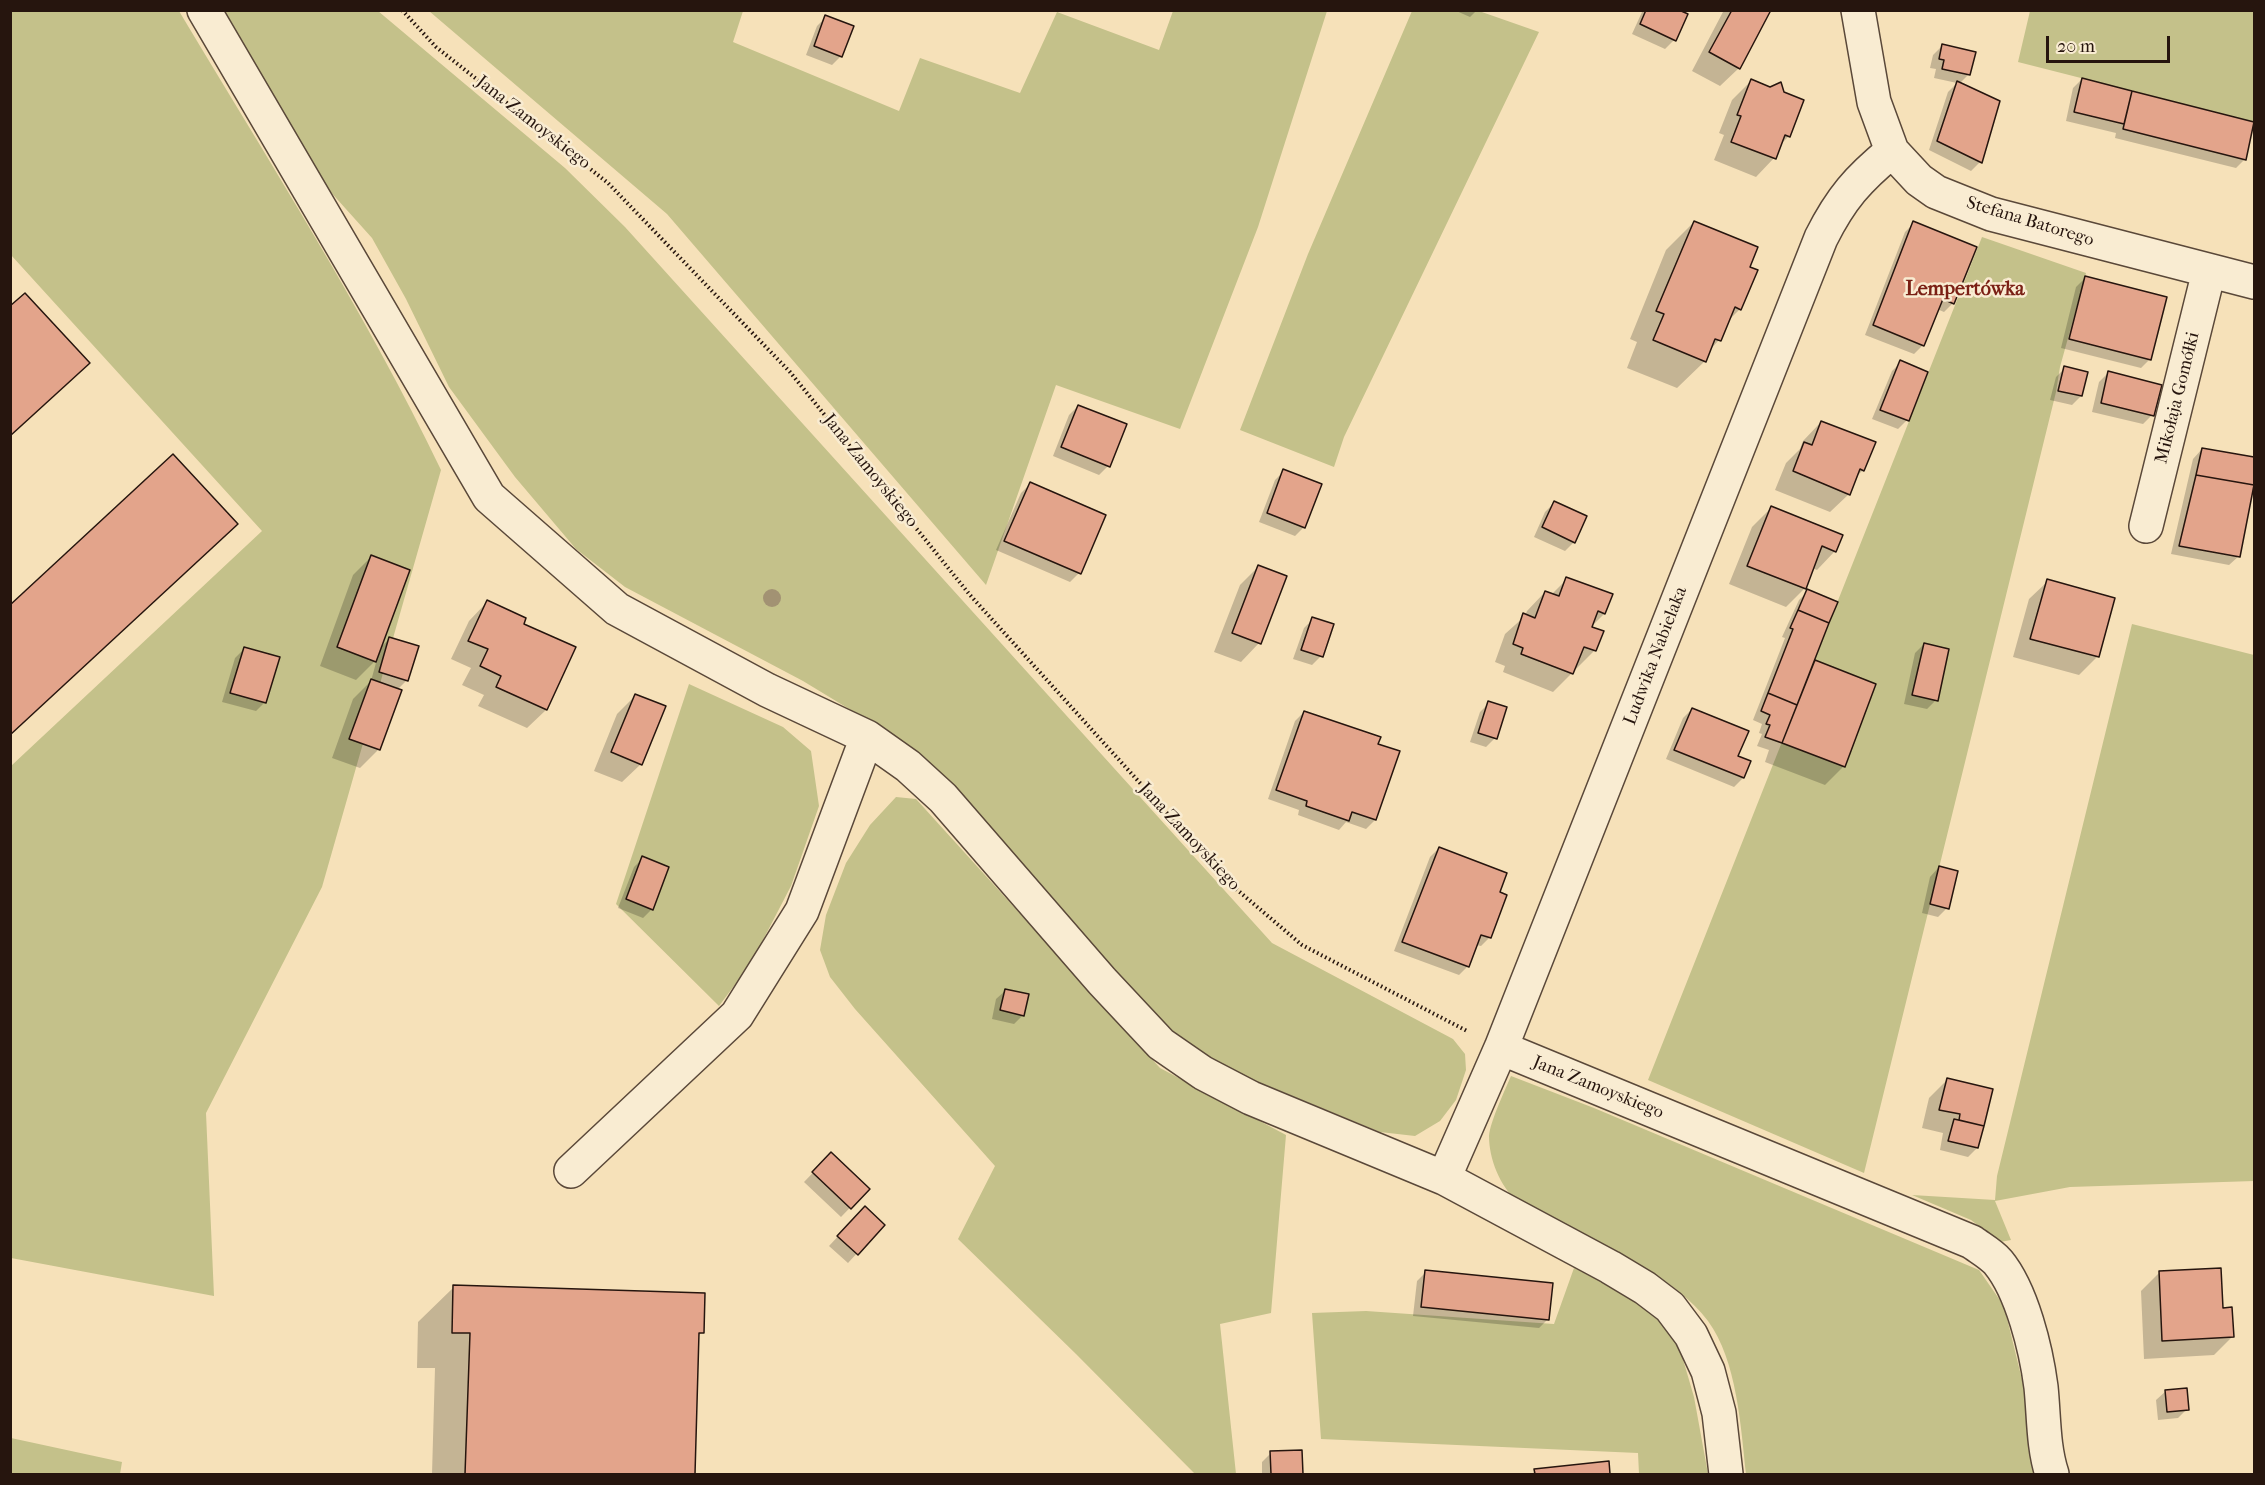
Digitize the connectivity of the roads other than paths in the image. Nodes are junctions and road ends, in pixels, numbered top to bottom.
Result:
1 (204, 10) edge
2 (1858, 10) edge
3 (1892, 151) junction
4 (2209, 271) junction
5 (2254, 282) edge
6 (2146, 526) dead end
7 (867, 737) junction
8 (1501, 1048) junction
9 (572, 1171) dead end
10 (1444, 1178) junction
11 (1726, 1474) edge
12 (2052, 1474) edge

1 - 7 street
2 - 3 street, Stefana Batorego
3 - 4 street, Stefana Batorego
3 - 8 street, Ludwika Nabielaka
4 - 5 street, Stefana Batorego
4 - 6 street, Mikołaja Gomółki
7 - 9 street
7 - 10 street
8 - 10 street, Ludwika Nabielaka
8 - 12 street, Jana Zamoyskiego
10 - 11 street

